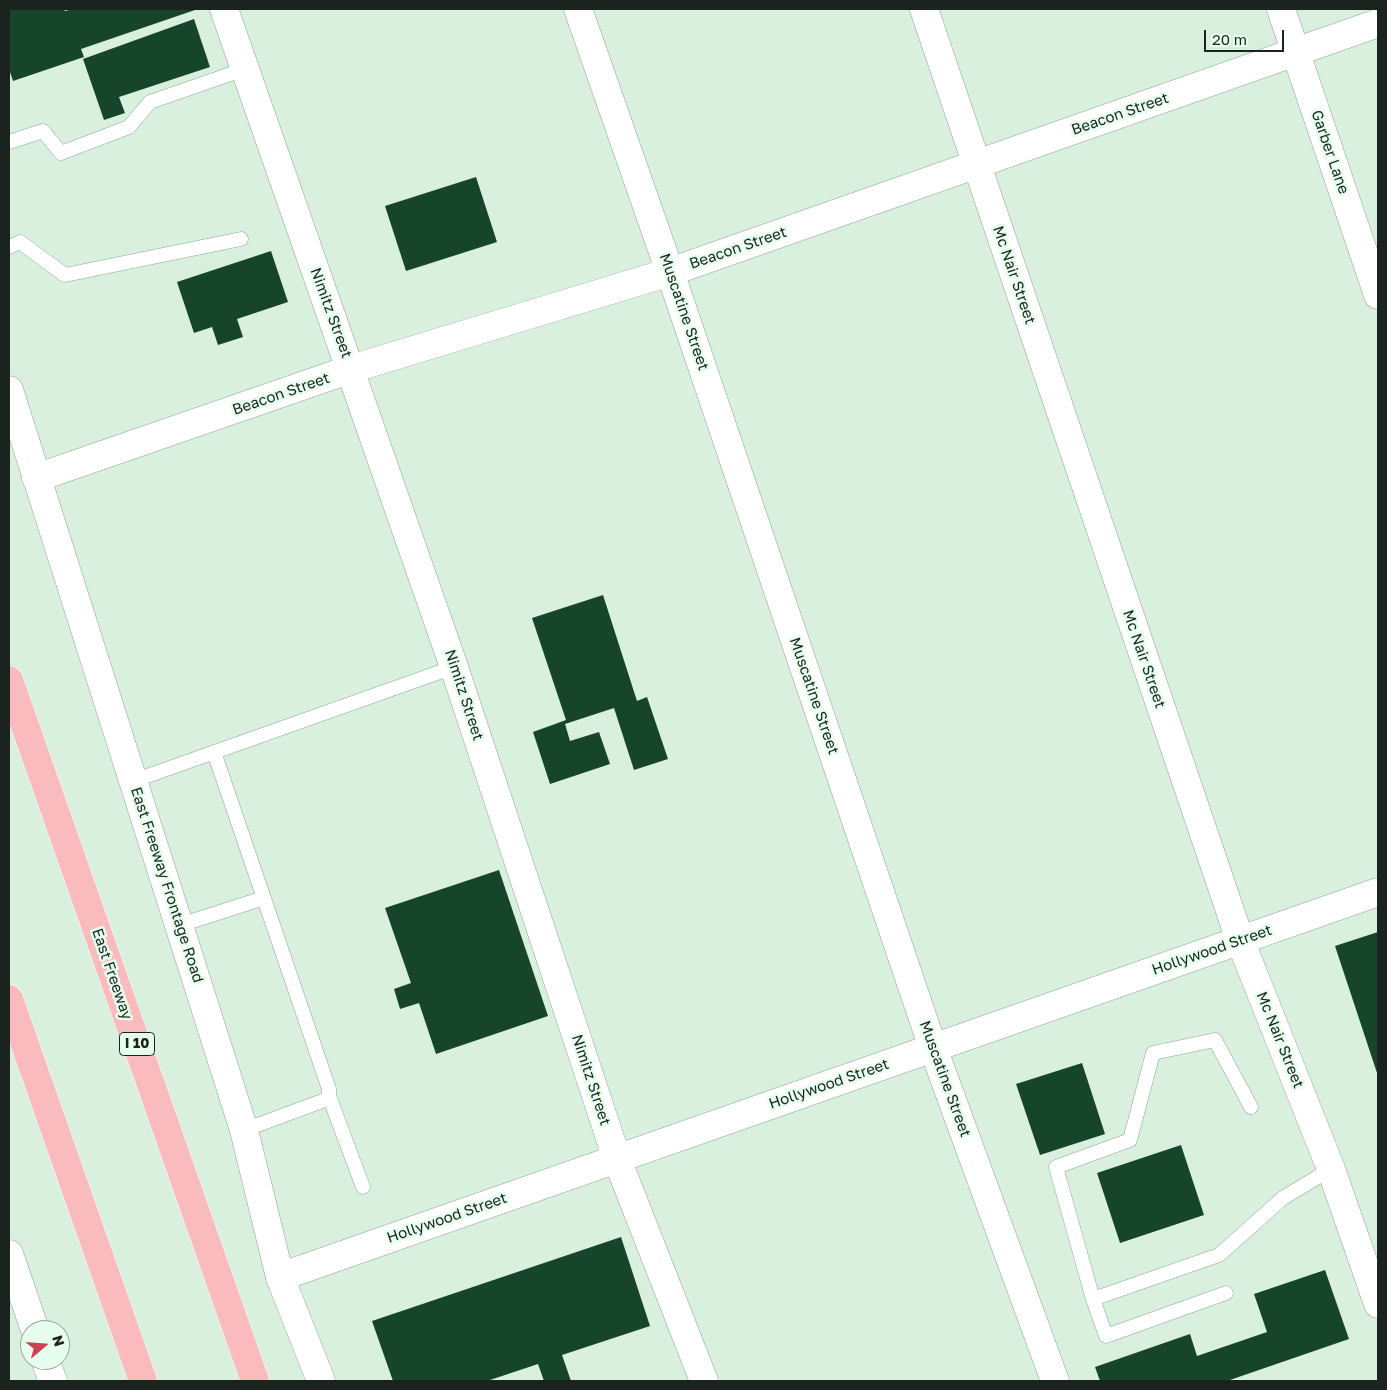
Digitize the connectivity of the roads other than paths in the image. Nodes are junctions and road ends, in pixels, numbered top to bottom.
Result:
1 (224, 9) edge
2 (578, 9) edge
3 (924, 9) edge
4 (1281, 9) edge
5 (1378, 22) edge
6 (1296, 52) junction
7 (245, 69) junction
8 (9, 142) edge
9 (977, 164) junction
10 (241, 239) dead end
11 (9, 246) edge
12 (670, 272) junction
13 (1378, 295) edge
14 (351, 369) junction
15 (9, 390) edge
16 (36, 478) junction
17 (454, 667) junction
18 (9, 668) edge
19 (9, 680) edge
20 (18, 706) junction
21 (214, 752) junction
22 (133, 780) junction
23 (1378, 892) edge
24 (264, 898) junction
25 (180, 926) junction
26 (1240, 940) junction
27 (9, 999) edge
28 (933, 1048) junction
29 (329, 1096) junction
30 (1251, 1107) dead end
31 (244, 1130) junction
32 (617, 1159) junction
33 (1331, 1169) junction
34 (363, 1188) dead end
35 (9, 1254) edge
36 (280, 1277) junction
37 (1226, 1293) dead end
38 (1093, 1299) junction
39 (1378, 1304) edge
40 (32, 1320) edge
41 (143, 1381) edge
42 (255, 1381) edge
43 (321, 1381) edge
44 (704, 1381) edge
45 (1055, 1381) edge

1 - 7 street, Nimitz Street
2 - 12 street, Muscatine Street
3 - 9 street, Mc Nair Street
4 - 6 street, Garber Lane
5 - 6 street, Beacon Street
6 - 9 street, Beacon Street
6 - 13 street, Garber Lane
7 - 8 lane
7 - 14 street, Nimitz Street
9 - 12 street, Beacon Street
9 - 26 street, Mc Nair Street
10 - 11 lane
12 - 14 street, Beacon Street
12 - 28 street, Muscatine Street
14 - 16 street, Beacon Street
14 - 17 street, Nimitz Street
15 - 16 street, East Freeway Frontage Road
16 - 22 street, East Freeway Frontage Road
17 - 21 lane
17 - 32 street, Nimitz Street
18 - 20 highway
19 - 20 highway, East Freeway / I 10
20 - 42 highway, East Freeway / I 10
21 - 22 lane
21 - 24 lane
22 - 25 street, East Freeway Frontage Road
23 - 26 street, Hollywood Street
24 - 25 lane
24 - 29 lane
25 - 31 street, East Freeway Frontage Road
26 - 28 street, Hollywood Street
26 - 33 street, Mc Nair Street
27 - 41 highway
28 - 32 street, Hollywood Street
28 - 45 street, Muscatine Street
29 - 31 lane
29 - 34 lane
30 - 38 lane
31 - 36 street, East Freeway Frontage Road
32 - 36 street, Hollywood Street
32 - 44 street, Nimitz Street
33 - 38 lane
33 - 39 street, Mc Nair Street
35 - 40 street
36 - 43 street, East Freeway Frontage Road
37 - 38 lane

